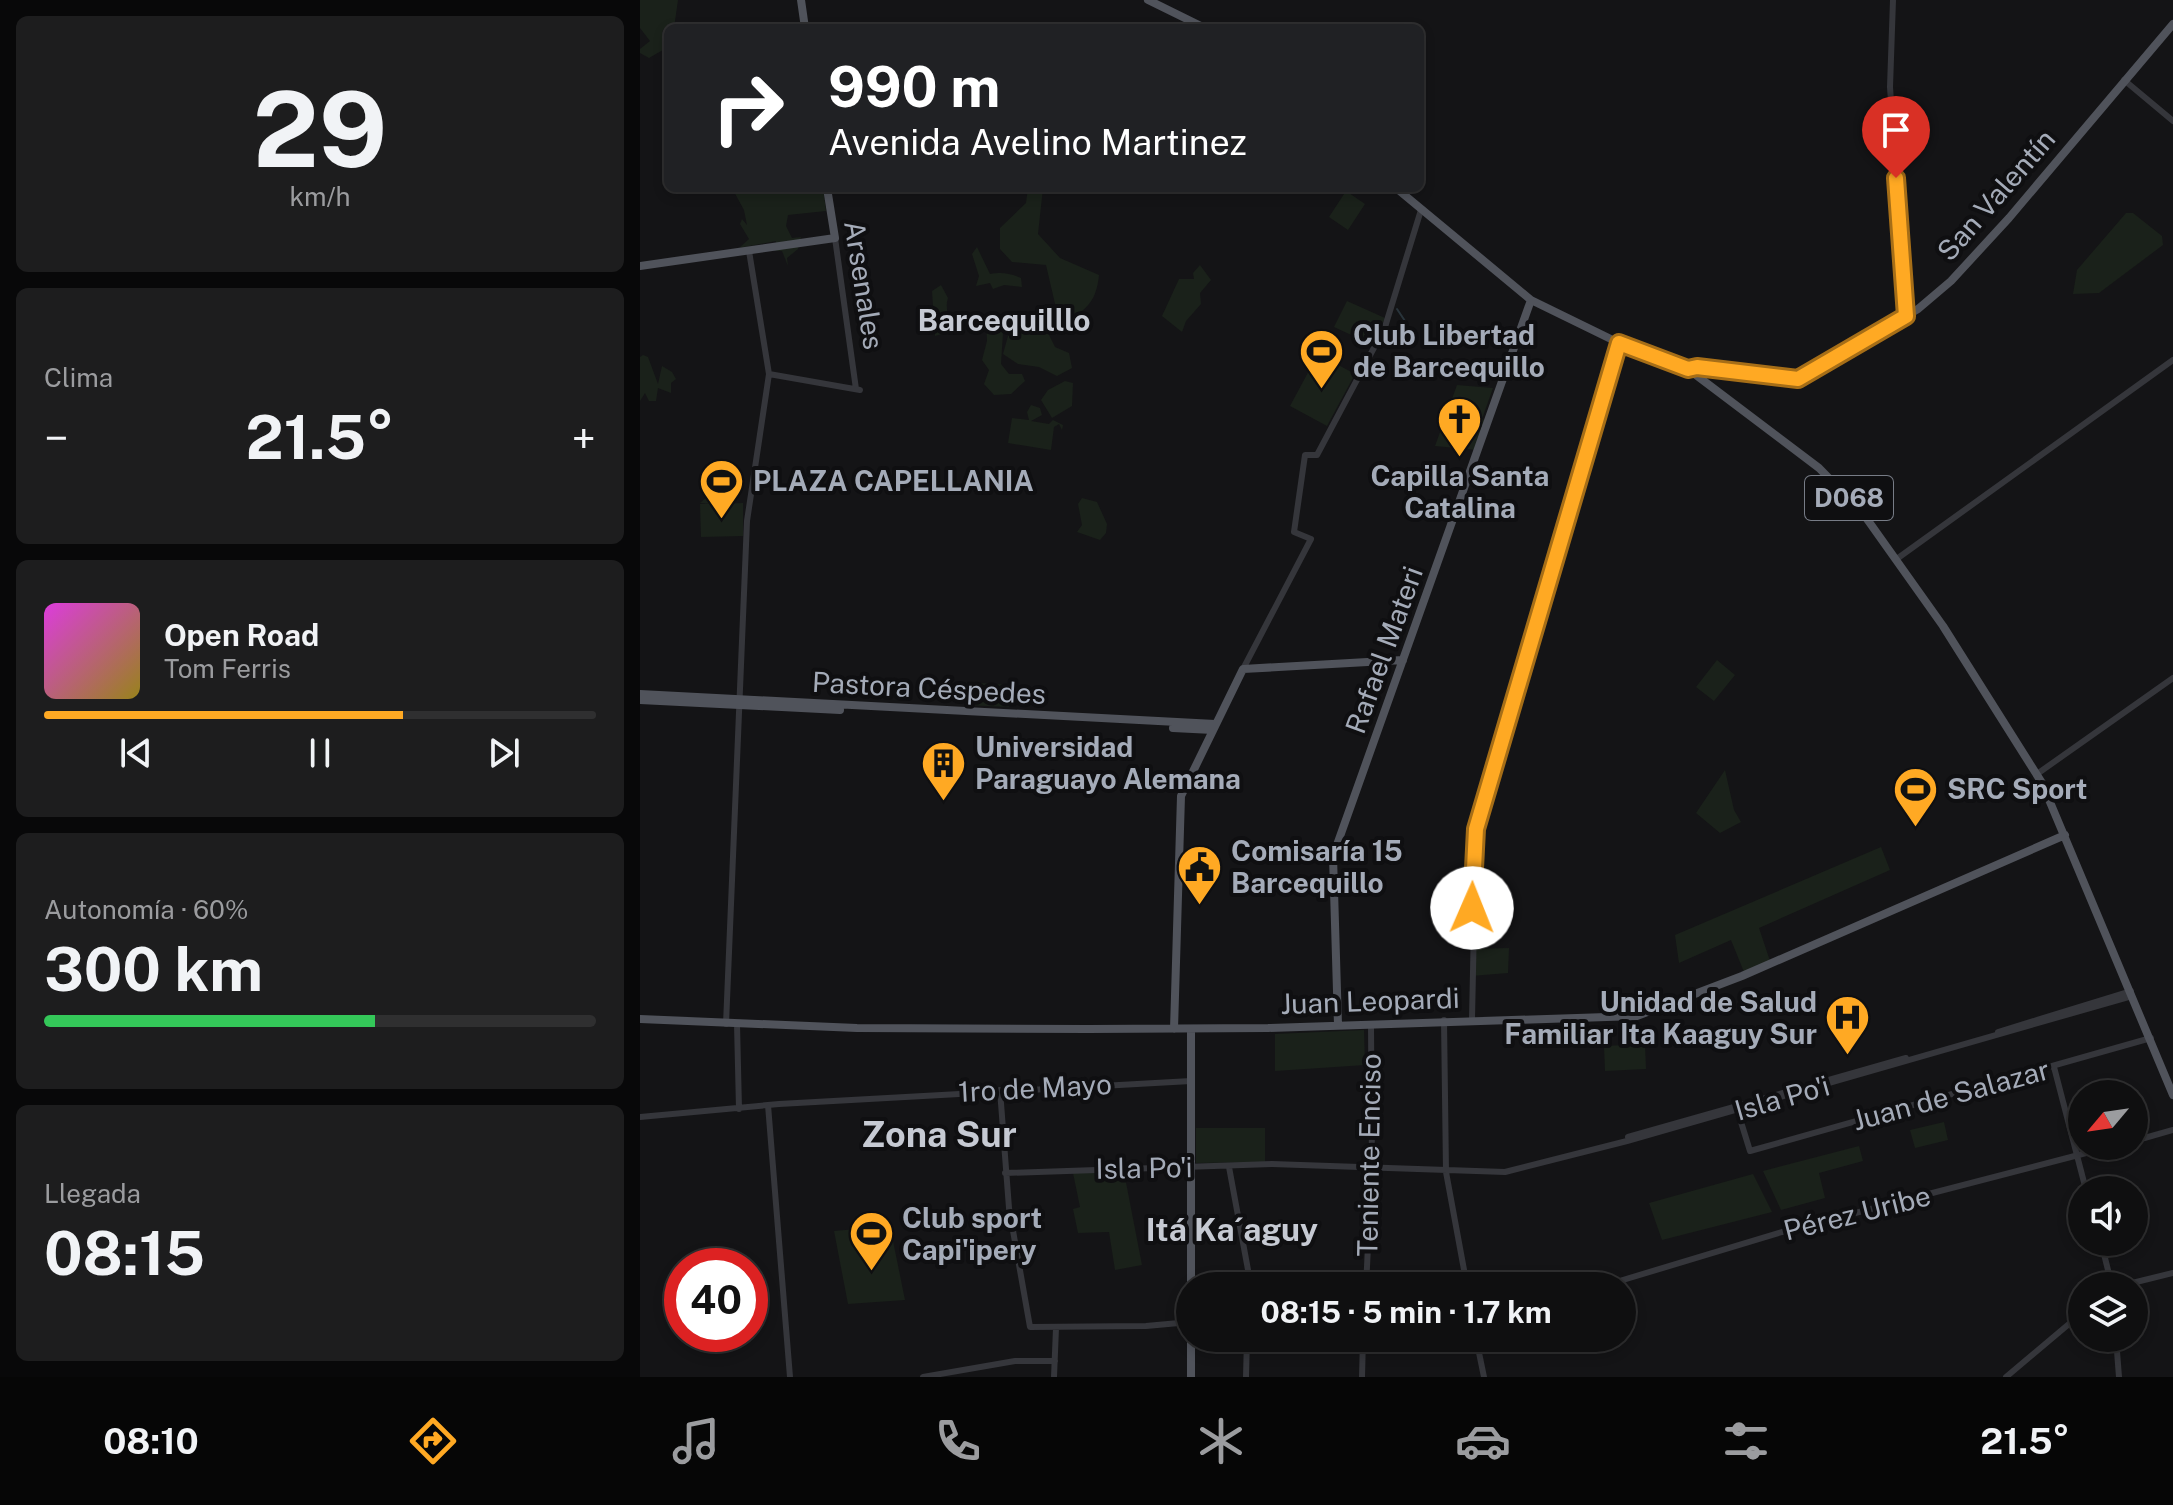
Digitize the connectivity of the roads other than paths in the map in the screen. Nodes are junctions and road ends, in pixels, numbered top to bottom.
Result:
1 (801, 0) edge
2 (1148, 0) edge
3 (1893, 0) edge
4 (804, 24) edge
5 (1197, 24) edge
6 (2173, 24) edge
7 (2124, 80) junction
8 (2173, 121) edge
9 (828, 192) edge
10 (1401, 192) edge
11 (1421, 210) junction
12 (835, 238) junction
13 (749, 251) junction
14 (640, 266) edge
15 (1531, 300) junction
16 (1906, 316) junction
17 (1619, 343) junction
18 (2173, 360) edge
19 (1688, 369) junction
20 (769, 374) junction
21 (1898, 558) junction
22 (1403, 660) junction
23 (1243, 669) junction
24 (2173, 678) edge
25 (640, 694) edge
26 (670, 699) junction
27 (640, 700) edge
28 (740, 701) junction
29 (1214, 727) junction
30 (2037, 774) junction
31 (2065, 835) junction
32 (2132, 994) junction
33 (640, 1019) edge
34 (1472, 1019) junction
35 (1444, 1020) junction
36 (726, 1024) junction
37 (737, 1024) junction
38 (1371, 1024) junction
39 (1338, 1025) junction
40 (1174, 1029) junction
41 (1191, 1029) junction
42 (2151, 1038) junction
43 (2054, 1067) junction
44 (1191, 1081) junction
45 (1000, 1090) junction
46 (2173, 1095) edge
47 (768, 1105) junction
48 (1736, 1108) junction
49 (739, 1109) junction
50 (640, 1117) edge
51 (2068, 1121) edge
52 (2173, 1130) edge
53 (2148, 1137) edge
54 (2068, 1157) edge
55 (1192, 1166) junction
56 (1229, 1167) junction
57 (1372, 1169) junction
58 (1446, 1172) junction
59 (1005, 1173) junction
60 (1191, 1272) edge
61 (1248, 1272) edge
62 (1367, 1272) edge
63 (1464, 1272) edge
64 (2173, 1273) edge
65 (1636, 1276) edge
66 (2148, 1279) edge
67 (1176, 1323) edge
68 (2068, 1325) edge
69 (1056, 1328) junction
70 (1191, 1352) edge
71 (1247, 1352) edge
72 (1363, 1352) edge
73 (1479, 1352) edge
74 (2117, 1352) edge
75 (1055, 1361) junction
76 (790, 1377) edge
77 (923, 1377) edge
78 (1054, 1377) edge
79 (1191, 1377) edge
80 (1246, 1377) edge
81 (1362, 1377) edge
82 (1484, 1377) edge
83 (2006, 1377) edge
84 (2119, 1377) edge

1 - 4 main road
2 - 5 main road
3 - 16 street
6 - 7 main road, San Valentín
7 - 8 street
7 - 16 main road, San Valentín
9 - 12 main road, Arsenales
10 - 11 main road, D068
11 - 15 main road, D068
11 - 23 street
12 - 13 main road
12 - 20 street, Arsenales
13 - 14 main road
13 - 20 street
15 - 17 main road, D068
15 - 22 main road, Rafael Materi
16 - 19 main road, San Valentín
17 - 19 main road, D068
17 - 34 street
18 - 21 street
19 - 21 main road, D068
20 - 28 street
21 - 30 main road, D068
22 - 23 main road
22 - 39 main road, Rafael Materi
23 - 29 main road
24 - 30 street
25 - 26 main road, Pastora Céspedes
26 - 27 main road, Pastora Céspedes
26 - 28 main road, Pastora Céspedes
28 - 29 main road, Pastora Céspedes
28 - 36 street
29 - 40 main road
30 - 31 main road, D068
31 - 32 main road, D068
31 - 34 main road, Juan Leopardi
32 - 42 main road, D068
32 - 48 street, Isla Po'i
33 - 36 main road, Juan Leopardi
34 - 35 main road, Juan Leopardi
35 - 38 main road, Juan Leopardi
35 - 58 street
36 - 37 main road, Juan Leopardi
37 - 40 main road, Juan Leopardi
37 - 49 street
38 - 39 main road, Juan Leopardi
38 - 57 street, Teniente Enciso
39 - 41 main road, Juan Leopardi
40 - 41 main road, Juan Leopardi
41 - 44 main road
42 - 43 street, Juan de Salazar
42 - 46 main road, D068
43 - 48 street, Juan de Salazar
43 - 51 street
44 - 45 street, 1ro de Mayo
44 - 55 main road
45 - 47 street, 1ro de Mayo
45 - 59 street
47 - 49 street, 1ro de Mayo
47 - 76 street
48 - 58 street, Isla Po'i
49 - 50 street, 1ro de Mayo
52 - 53 street
54 - 65 street, Pérez Uribe
55 - 56 street, Isla Po'i
55 - 59 street, Isla Po'i
55 - 60 main road
56 - 57 street, Isla Po'i
56 - 61 street
57 - 58 street, Isla Po'i
57 - 62 street, Teniente Enciso
58 - 63 street
59 - 69 street
64 - 66 street
67 - 69 street
68 - 83 street
69 - 75 street
70 - 79 main road
71 - 80 street
72 - 81 street
73 - 82 street
74 - 84 street
75 - 77 street
75 - 78 street

